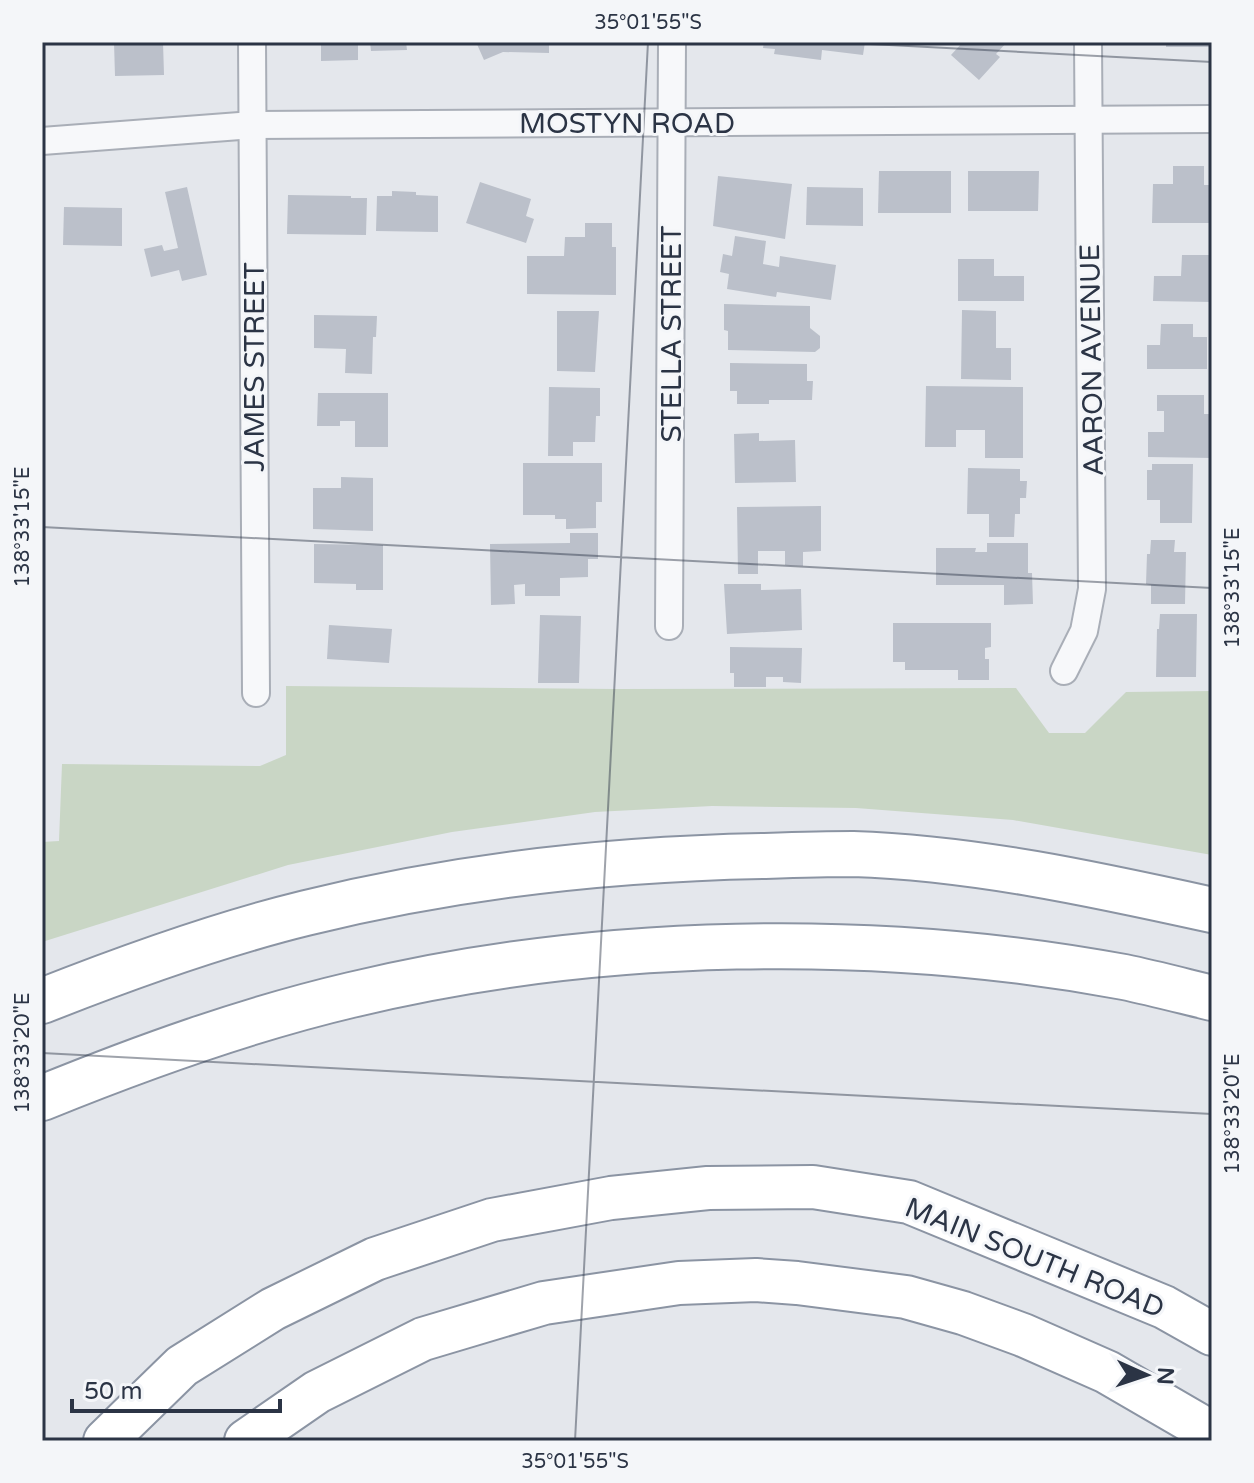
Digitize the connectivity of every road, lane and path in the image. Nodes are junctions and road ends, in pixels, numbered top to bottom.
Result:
1 (252, 42) edge
2 (672, 42) edge
3 (1088, 42) edge
4 (1212, 119) edge
5 (1088, 120) junction
6 (672, 123) junction
7 (253, 125) junction
8 (42, 141) edge
9 (669, 626) dead end
10 (1064, 671) dead end
11 (256, 693) dead end
12 (1212, 910) edge
13 (1212, 998) edge
14 (42, 1001) edge
15 (42, 1098) edge
16 (1212, 1334) edge
17 (1212, 1433) edge
18 (105, 1441) edge
19 (246, 1441) edge

1 - 7 street, JAMES STREET
2 - 6 street, STELLA STREET
3 - 5 street, AARON AVENUE
4 - 5 street, MOSTYN ROAD
5 - 6 street, MOSTYN ROAD
5 - 10 street, AARON AVENUE
6 - 7 street, MOSTYN ROAD
6 - 9 street, STELLA STREET
7 - 8 street, MOSTYN ROAD
7 - 11 street, JAMES STREET
12 - 14 highway
13 - 15 highway
16 - 18 highway, MAIN SOUTH ROAD
17 - 19 highway

